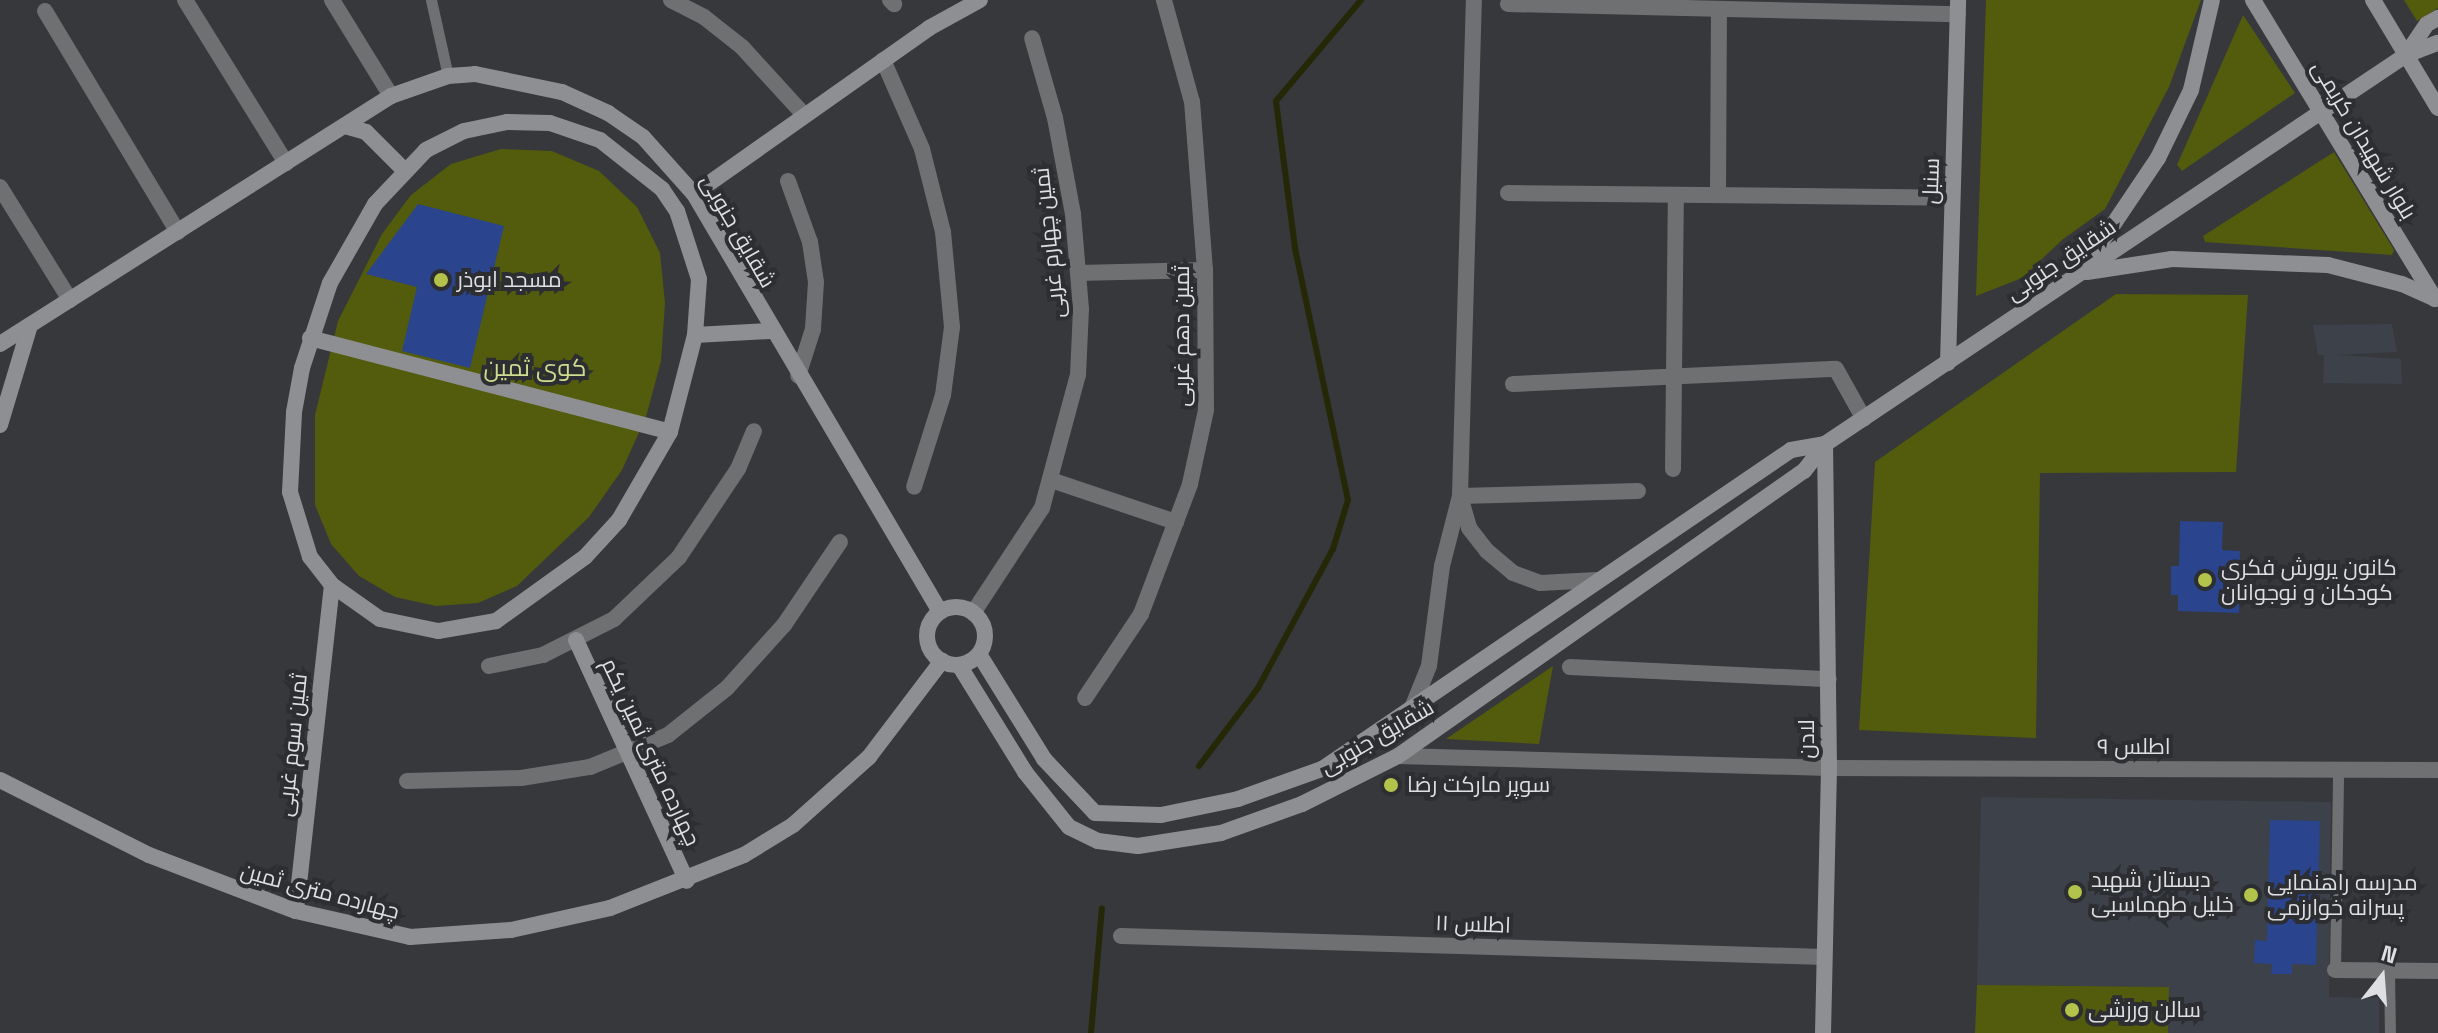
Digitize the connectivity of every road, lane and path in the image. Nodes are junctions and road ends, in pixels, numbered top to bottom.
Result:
1 (185, 0) edge
2 (332, 0) edge
3 (431, 0) edge
4 (671, 0) edge
5 (980, 0) edge
6 (1164, 0) edge
7 (1474, 0) edge
8 (2212, 0) edge
9 (2253, 0) edge
10 (2373, 0) edge
11 (1624, 3) edge
12 (1508, 4) dead end
13 (1756, 5) edge
14 (1958, 7) edge
15 (1719, 9) junction
16 (45, 11) dead end
17 (2438, 18) edge
18 (1032, 38) dead end
19 (2438, 43) edge
20 (2406, 55) junction
21 (883, 60) junction
22 (448, 76) junction
23 (391, 96) junction
24 (2438, 108) edge
25 (2321, 112) junction
26 (804, 115) junction
27 (345, 126) junction
28 (286, 163) junction
29 (403, 169) junction
30 (788, 181) dead end
31 (0, 187) edge
32 (1508, 193) dead end
33 (694, 194) junction
34 (1676, 195) junction
35 (1718, 195) junction
36 (1952, 198) junction
37 (178, 232) junction
38 (1205, 270) junction
39 (1078, 273) junction
40 (2081, 273) junction
41 (70, 300) junction
42 (2437, 301) edge
43 (30, 325) junction
44 (770, 331) junction
45 (695, 335) junction
46 (310, 338) junction
47 (0, 344) edge
48 (1948, 363) junction
49 (798, 376) junction
50 (1673, 376) junction
51 (1513, 384) dead end
52 (1864, 419) junction
53 (0, 425) edge
54 (754, 431) dead end
55 (670, 432) junction
56 (1825, 444) junction
57 (1673, 469) dead end
58 (1051, 480) junction
59 (914, 487) dead end
60 (1638, 491) dead end
61 (1460, 496) junction
62 (1176, 522) junction
63 (840, 542) dead end
64 (1597, 580) junction
65 (332, 585) junction
66 (940, 612) junction
67 (973, 613) junction
68 (576, 640) junction
69 (979, 654) junction
70 (950, 663) junction
71 (489, 666) dead end
72 (1570, 667) dead end
73 (1829, 679) junction
74 (1085, 698) dead end
75 (1412, 708) junction
76 (626, 752) junction
77 (1398, 756) junction
78 (1829, 768) junction
79 (2338, 770) junction
80 (2438, 770) edge
81 (0, 780) edge
82 (407, 781) dead end
83 (687, 881) junction
84 (296, 911) junction
85 (1121, 936) dead end
86 (1824, 957) junction
87 (2335, 970) joint
88 (2389, 971) junction
89 (2438, 971) edge
90 (1823, 1033) edge
91 (2390, 1033) edge

1 - 28 street
2 - 23 street
3 - 22 lane
4 - 26 street
5 - 21 street
6 - 38 street, ثمین دهم غربی
7 - 61 street
8 - 40 street
9 - 25 street, بلوار شهیدان کریمی
10 - 20 street
11 - 12 street
11 - 15 street
13 - 14 street
13 - 15 street
14 - 36 street, سنبل
15 - 35 street
16 - 37 street
17 - 20 street
18 - 39 street, ثمین چهارم غربی
19 - 20 street
20 - 24 street
20 - 25 street, شقایق جنوبی
21 - 26 street
21 - 59 street
22 - 23 street, شقایق جنوبی
22 - 33 street, شقایق جنوبی
23 - 27 street, شقایق جنوبی
25 - 40 street, شقایق جنوبی
25 - 42 street, بلوار شهیدان کریمی
26 - 33 street
27 - 28 street, شقایق جنوبی
27 - 29 street
28 - 37 street, شقایق جنوبی
29 - 45 street
29 - 46 street
30 - 49 street
31 - 41 street
32 - 34 street
33 - 44 street, شقایق جنوبی
34 - 35 street
34 - 50 street
35 - 36 street
36 - 48 street, سنبل
37 - 41 street, شقایق جنوبی
38 - 39 street
38 - 62 street, ثمین دهم غربی
39 - 58 street, ثمین چهارم غربی
40 - 42 street
40 - 48 street, شقایق جنوبی
41 - 43 street, شقایق جنوبی
43 - 47 street, شقایق جنوبی
43 - 53 street
44 - 45 street
44 - 49 street, شقایق جنوبی
45 - 55 street
46 - 55 street
46 - 65 street
48 - 52 street, شقایق جنوبی
49 - 66 street, شقایق جنوبی
50 - 51 street
50 - 52 street
50 - 57 street
52 - 56 street, شقایق جنوبی
54 - 68 street
55 - 65 street
56 - 64 street, شقایق جنوبی
56 - 73 street, لادن
56 - 77 street, شقایق جنوبی
58 - 62 street
58 - 67 street, ثمین چهارم غربی
60 - 61 street
61 - 64 street
61 - 75 street
62 - 74 street, ثمین دهم غربی
63 - 76 street
64 - 75 street, شقایق جنوبی
65 - 84 street, ثمین سوم غربی
66 - 67 street
66 - 70 street
67 - 69 street
68 - 71 street
68 - 76 street, چهارده متری ثمین یکم
69 - 70 street
69 - 75 street, شقایق جنوبی
70 - 77 street, شقایق جنوبی
70 - 83 street, چهارده متری ثمین
72 - 73 street
73 - 78 street, لادن
76 - 82 street
76 - 83 street, چهارده متری ثمین یکم
77 - 78 street, اطلس ۹
78 - 79 street, اطلس ۹
78 - 86 street, لادن
79 - 80 street, اطلس ۹
79 - 87 lane
81 - 84 street, چهارده متری ثمین
83 - 84 street, چهارده متری ثمین
85 - 86 street, اطلس ۱۱
86 - 90 street, لادن
87 - 88 street
88 - 89 street
88 - 91 lane

